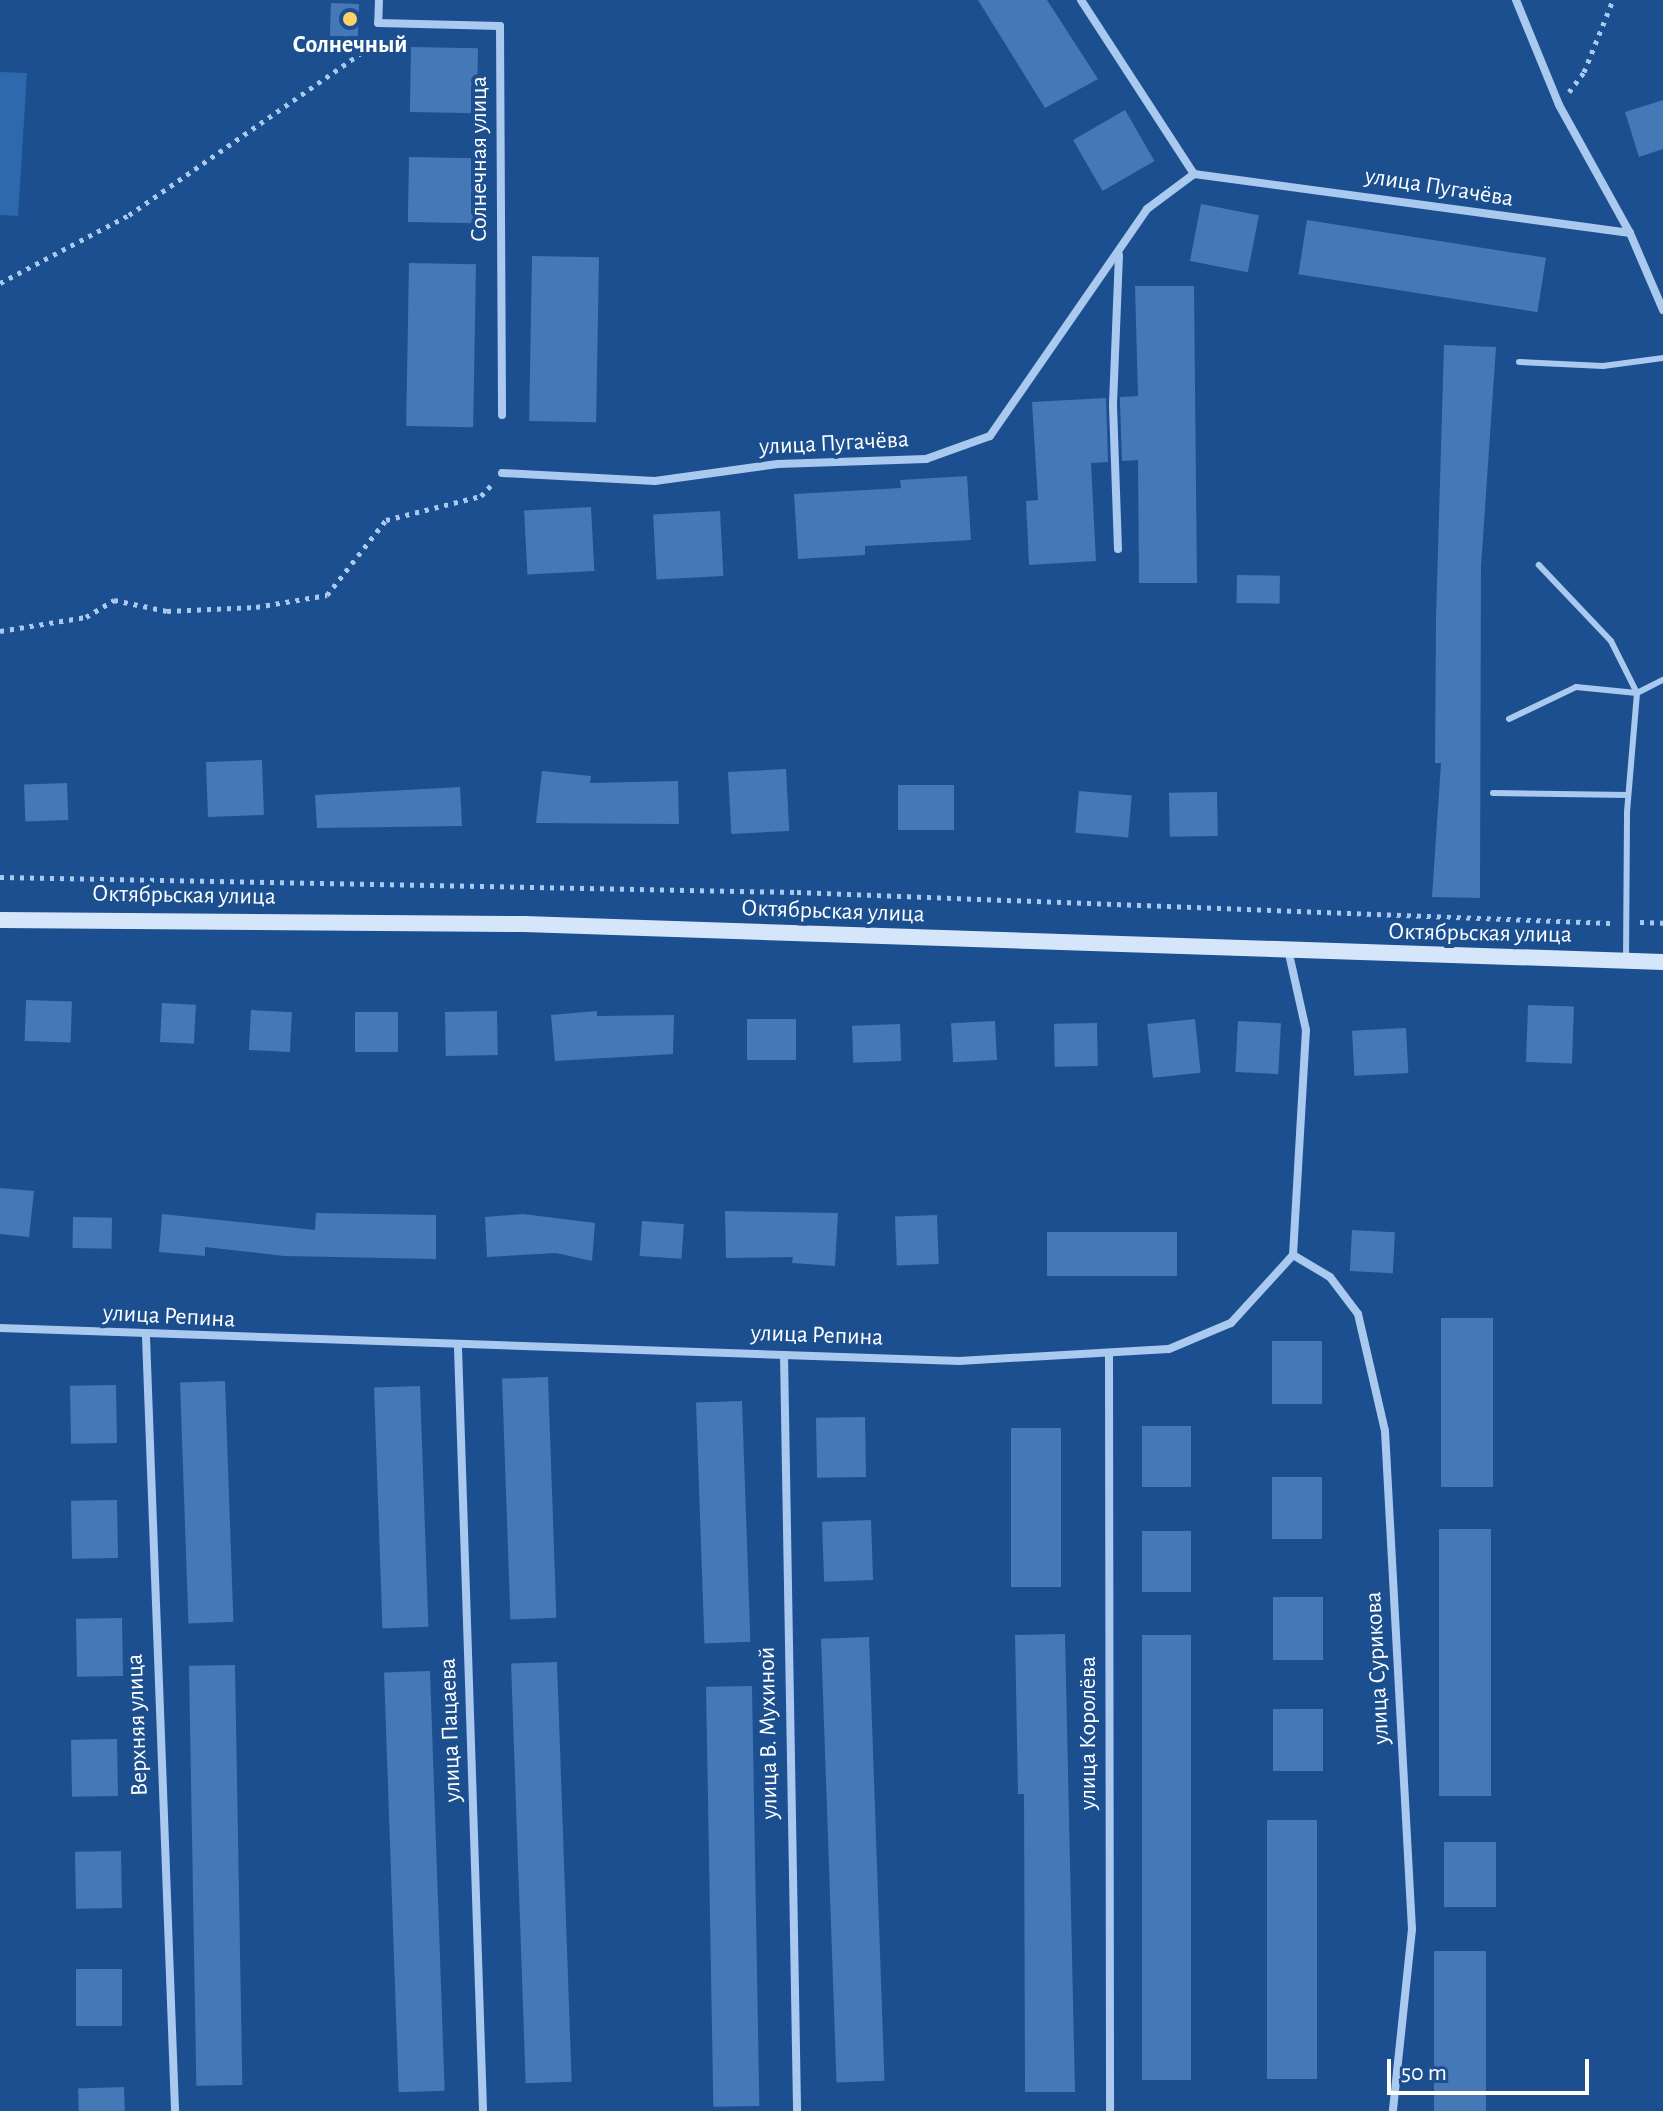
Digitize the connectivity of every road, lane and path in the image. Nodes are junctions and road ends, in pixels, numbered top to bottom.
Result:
1 (379, 0) edge
2 (1081, 0) edge
3 (1516, 0) edge
4 (1613, 0) edge
5 (378, 23) junction
6 (1559, 105) junction
7 (1194, 174) junction
8 (1630, 233) junction
9 (1119, 254) junction
10 (0, 283) edge
11 (1663, 310) edge
12 (1663, 358) edge
13 (1519, 362) dead end
14 (502, 415) dead end
15 (502, 473) joint
16 (1118, 549) dead end
17 (1539, 565) dead end
18 (0, 631) edge
19 (1663, 680) edge
20 (1637, 693) junction
21 (1509, 719) dead end
22 (1493, 793) dead end
23 (1628, 795) junction
24 (0, 877) edge
25 (0, 920) edge
26 (1625, 922) junction
27 (1663, 923) edge
28 (1289, 954) junction
29 (1626, 962) junction
30 (1663, 962) edge
31 (1293, 1255) junction
32 (0, 1328) edge
33 (146, 1337) junction
34 (458, 1348) junction
35 (784, 1355) junction
36 (1109, 1355) junction
37 (175, 2111) edge
38 (483, 2111) edge
39 (797, 2111) edge
40 (1110, 2111) edge
41 (1393, 2111) edge

1 - 5 street
2 - 7 street
3 - 6 street
4 - 6 path
5 - 10 path
5 - 14 street, Солнечная улица
6 - 8 street
7 - 8 street, улица Пугачёва
7 - 9 street, улица Пугачёва
8 - 11 street
9 - 15 street, улица Пугачёва
9 - 16 street, улица Пугачёва
12 - 13 lane
15 - 18 path
17 - 20 lane
19 - 20 lane
20 - 21 lane
20 - 23 lane
22 - 23 lane
23 - 26 lane
24 - 26 path
25 - 28 main road, Октябрьская улица
26 - 27 path
26 - 29 lane
28 - 29 main road, Октябрьская улица
28 - 31 street
29 - 30 main road, Октябрьская улица
31 - 36 street, улица Репина
31 - 41 street, улица Сурикова
32 - 33 street, улица Репина
33 - 34 street, улица Репина
33 - 37 street, Верхняя улица
34 - 35 street, улица Репина
34 - 38 street, улица Пацаева
35 - 36 street, улица Репина
35 - 39 street, улица В. Мухиной
36 - 40 street, улица Королёва

